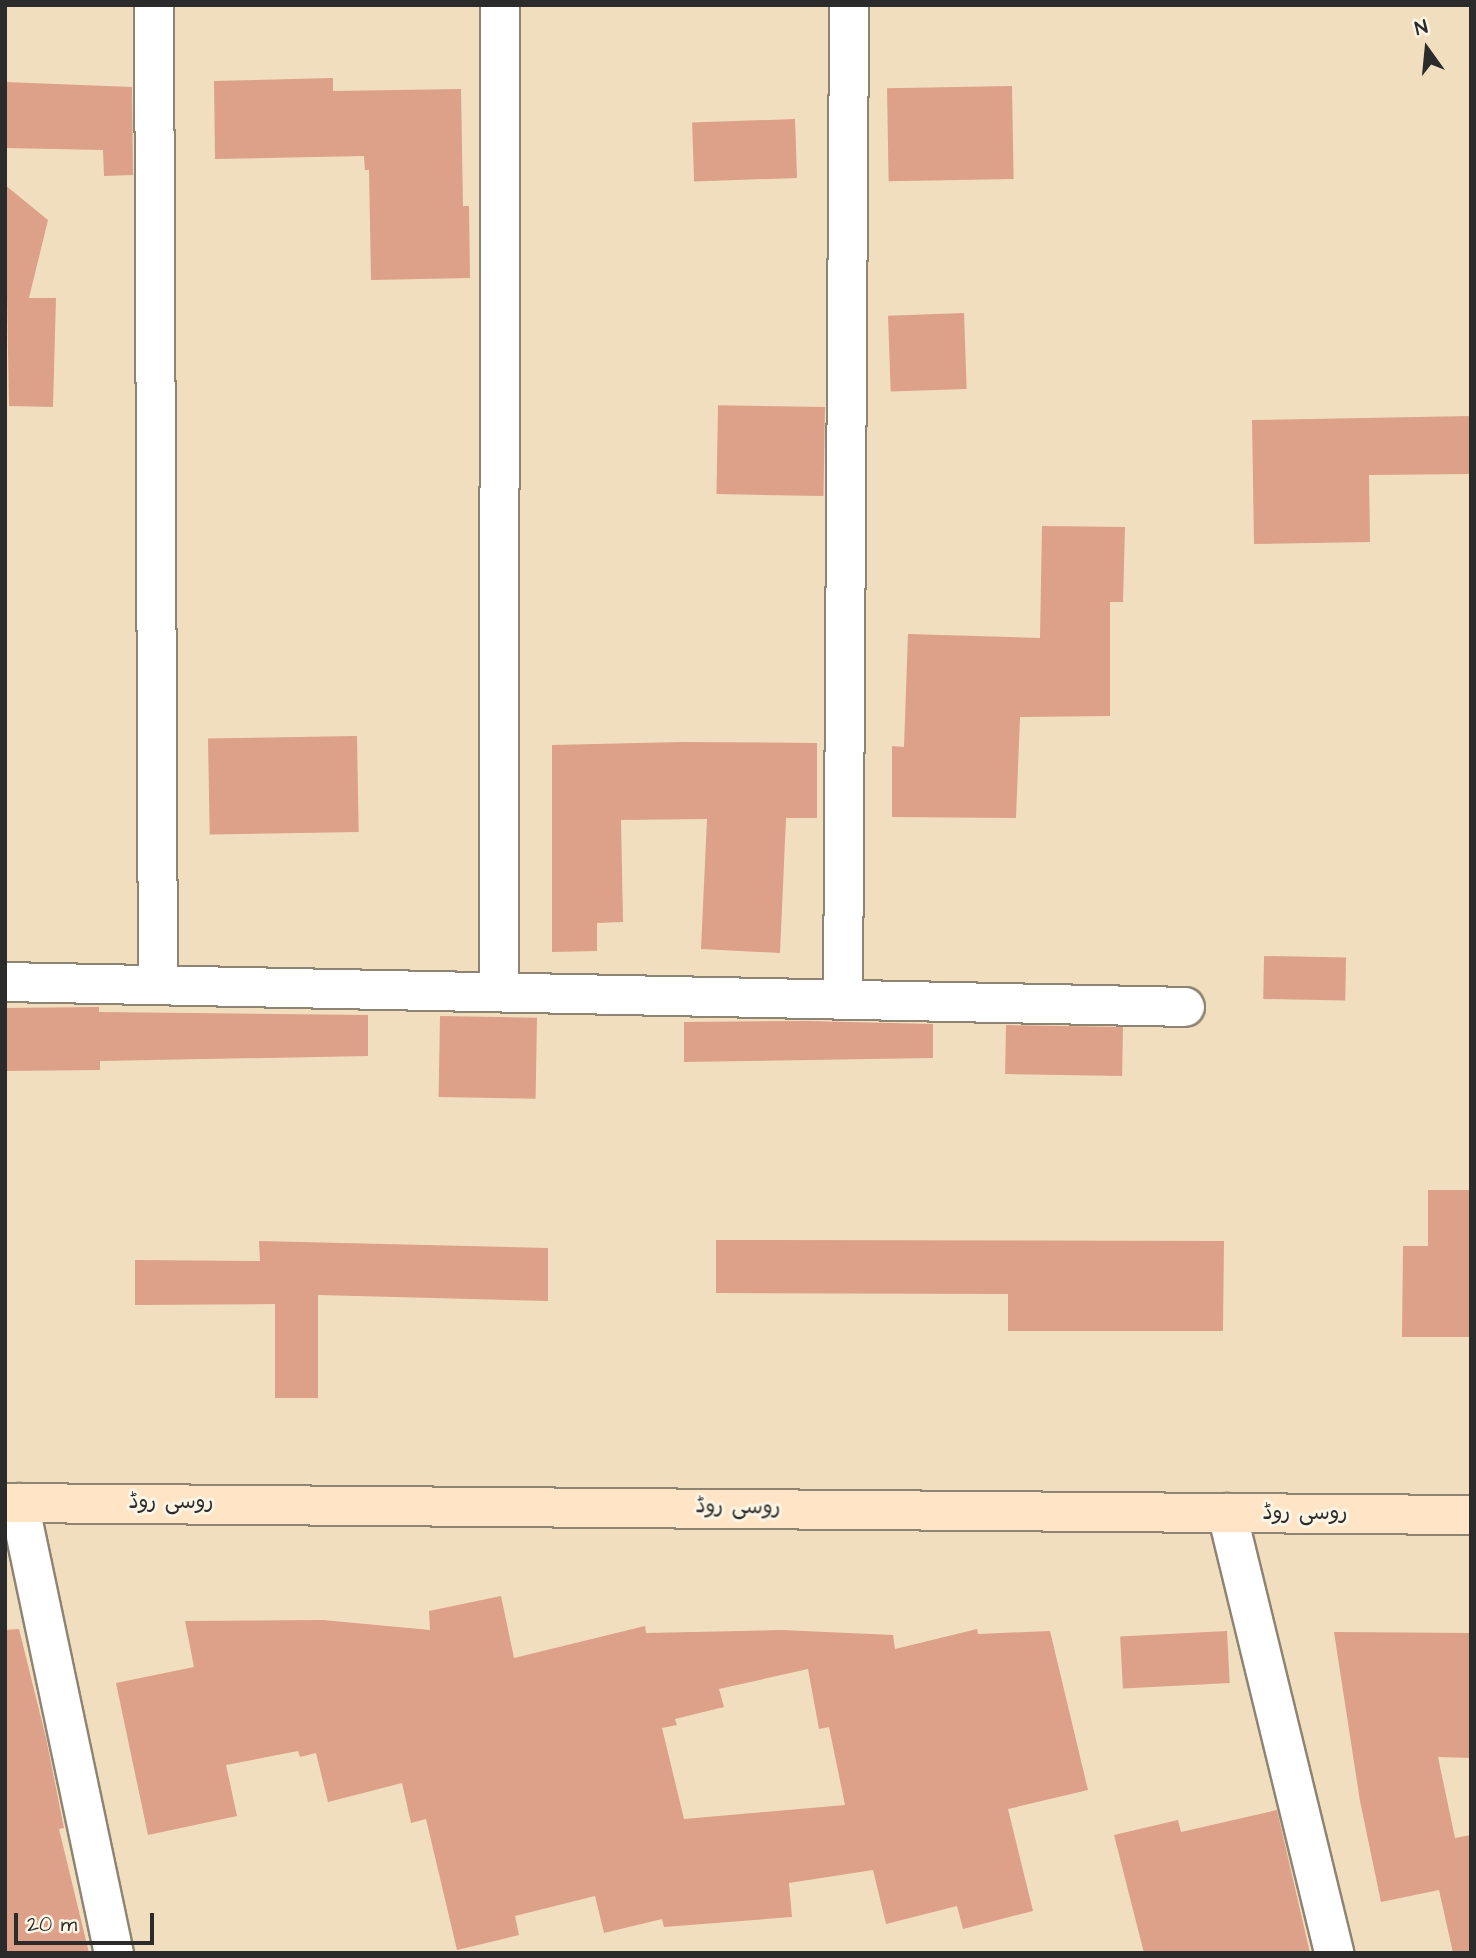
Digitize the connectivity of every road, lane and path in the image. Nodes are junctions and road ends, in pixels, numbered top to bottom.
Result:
1 (154, 5) edge
2 (500, 5) edge
3 (849, 5) edge
4 (5, 982) edge
5 (158, 985) junction
6 (499, 992) junction
7 (843, 1000) junction
8 (1185, 1007) dead end
9 (12, 1503) edge
10 (1227, 1513) junction
11 (1471, 1515) edge
12 (114, 1953) edge
13 (1334, 1953) edge

1 - 5 street
2 - 6 street
3 - 7 street
4 - 5 street
5 - 6 street
6 - 7 street
7 - 8 street
9 - 10 main road, روسی روڈ
9 - 12 street
10 - 11 main road, روسی روڈ
10 - 13 street

